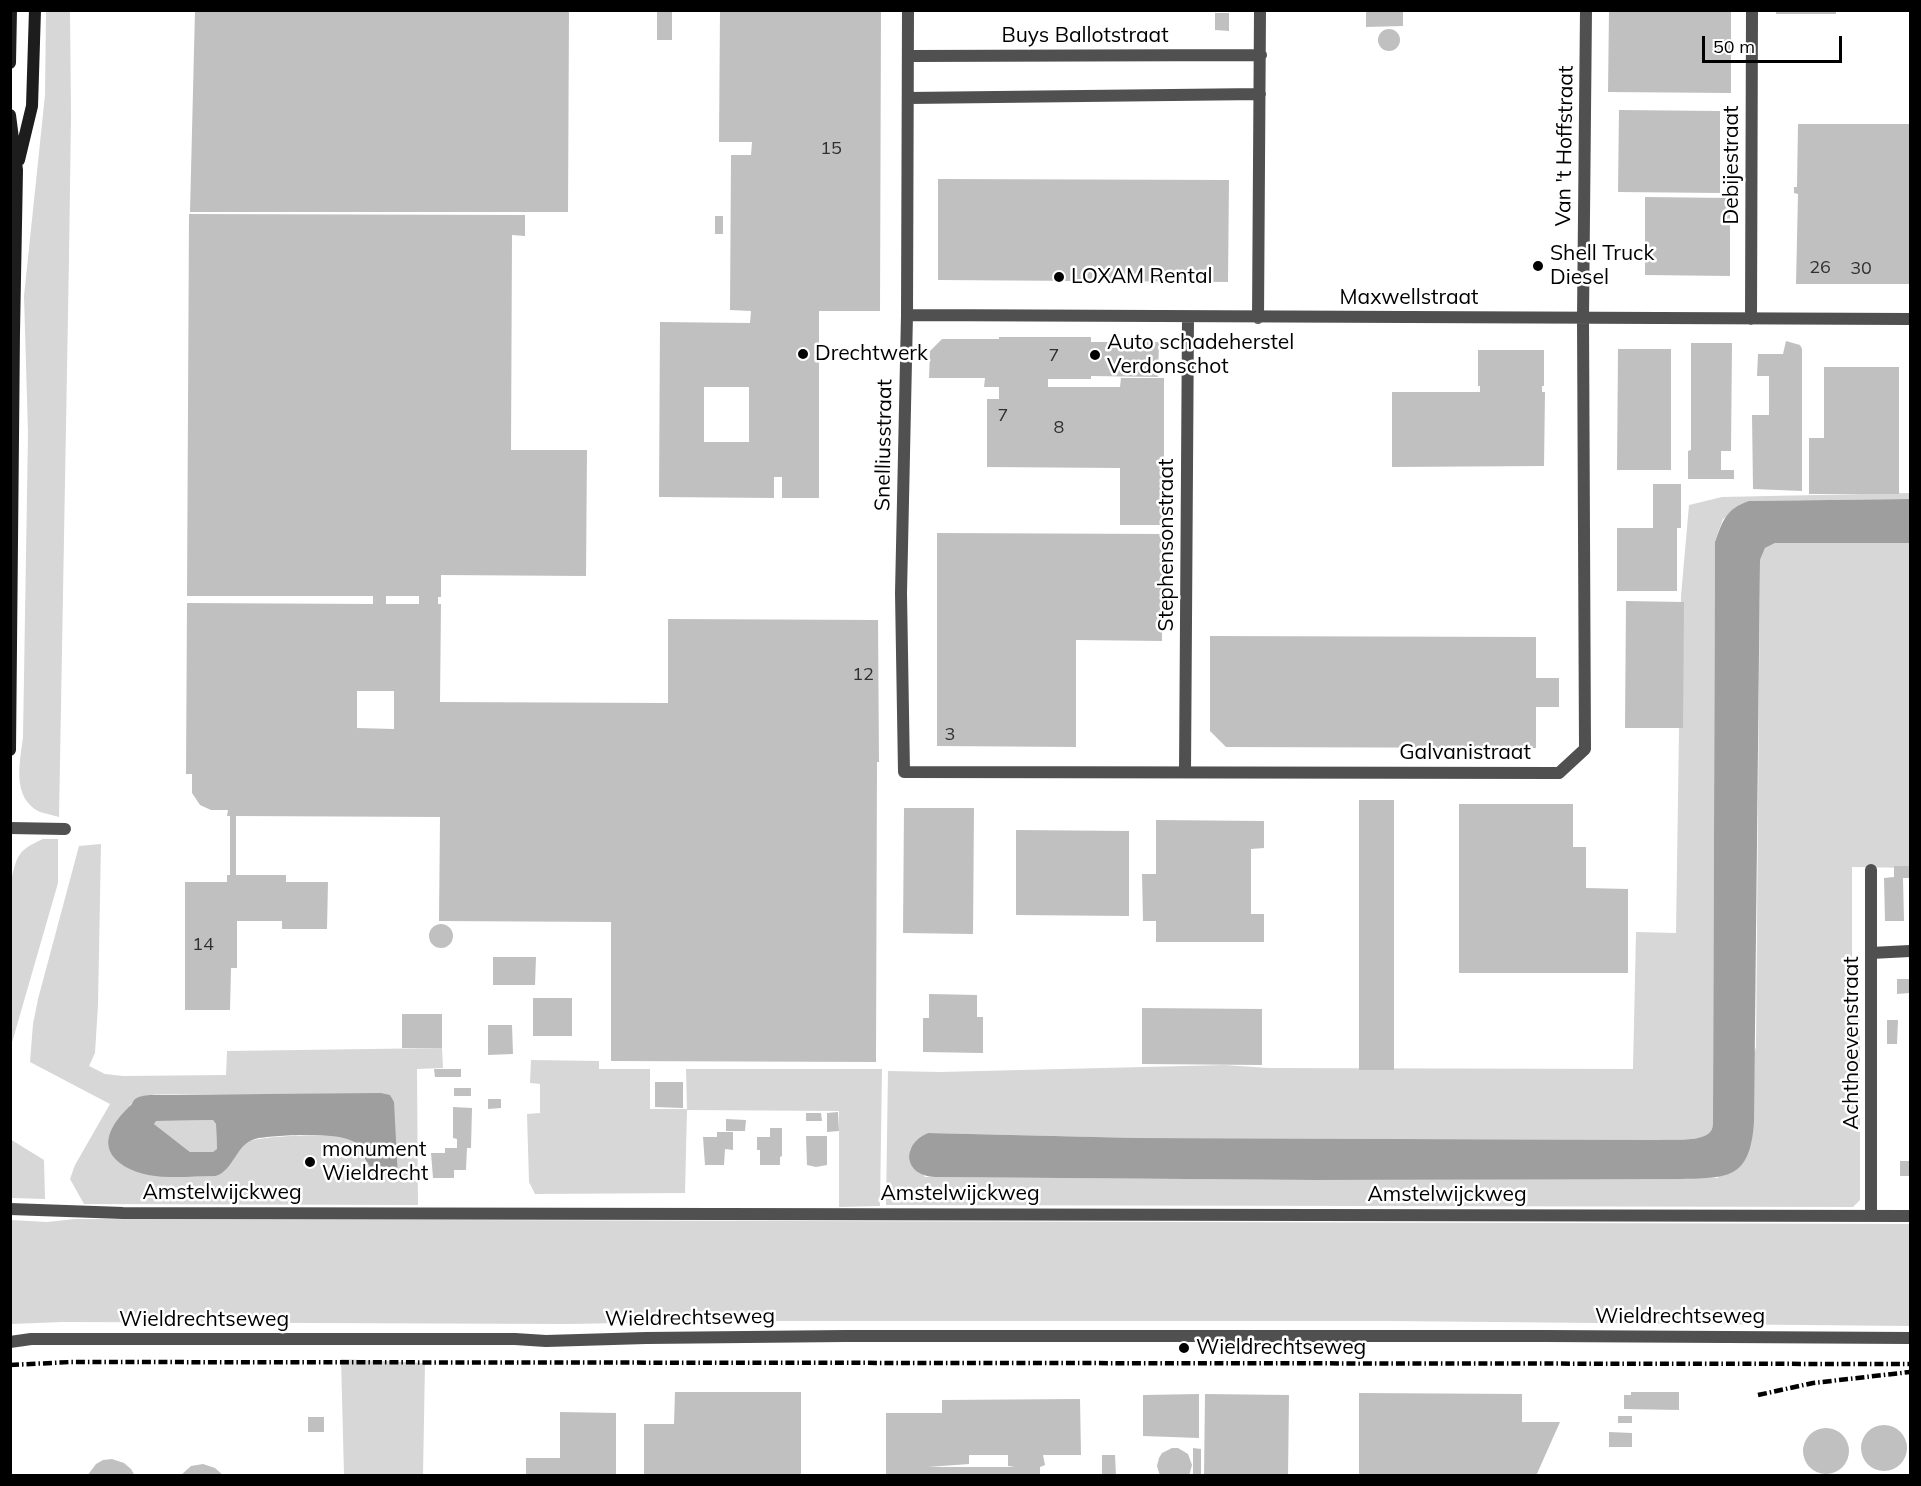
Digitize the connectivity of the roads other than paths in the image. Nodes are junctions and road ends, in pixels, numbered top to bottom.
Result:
1 (11, 10) edge
2 (35, 10) edge
3 (908, 10) edge
4 (1260, 10) edge
5 (1586, 10) edge
6 (1752, 10) edge
7 (1261, 55) junction
8 (908, 56) junction
9 (10, 63) edge
10 (1260, 94) junction
11 (908, 98) junction
12 (10, 115) edge
13 (17, 170) junction
14 (907, 315) junction
15 (1188, 317) junction
16 (1258, 318) junction
17 (1583, 318) junction
18 (1751, 319) junction
19 (1911, 319) edge
20 (10, 750) edge
21 (904, 772) joint
22 (1185, 772) junction
23 (10, 828) edge
24 (65, 829) dead end
25 (1871, 870) dead end
26 (1911, 951) edge
27 (1871, 952) junction
28 (10, 1209) edge
29 (1871, 1216) junction
30 (1911, 1216) edge
31 (1911, 1338) edge
32 (10, 1342) edge

1 - 9 main road
2 - 13 main road
3 - 8 street, Snelliusstraat
4 - 7 street
5 - 17 street, Van 't Hoffstraat
6 - 18 street, Debijestraat
7 - 8 street, Buys Ballotstraat
7 - 10 street
8 - 11 street, Snelliusstraat
10 - 11 street
10 - 16 street
11 - 14 street, Snelliusstraat
12 - 13 main road
13 - 20 main road
14 - 15 street, Maxwellstraat
14 - 21 street, Snelliusstraat
15 - 16 street, Maxwellstraat
15 - 22 street, Stephensonstraat
16 - 17 street, Maxwellstraat
17 - 18 street, Maxwellstraat
17 - 22 street, Galvanistraat
18 - 19 street, Maxwellstraat
21 - 22 street, Galvanistraat
23 - 24 street
25 - 27 street, Achthoevenstraat
26 - 27 street
27 - 29 street, Achthoevenstraat
28 - 29 street, Amstelwijckweg
29 - 30 street, Amstelwijckweg
31 - 32 street, Wieldrechtseweg

